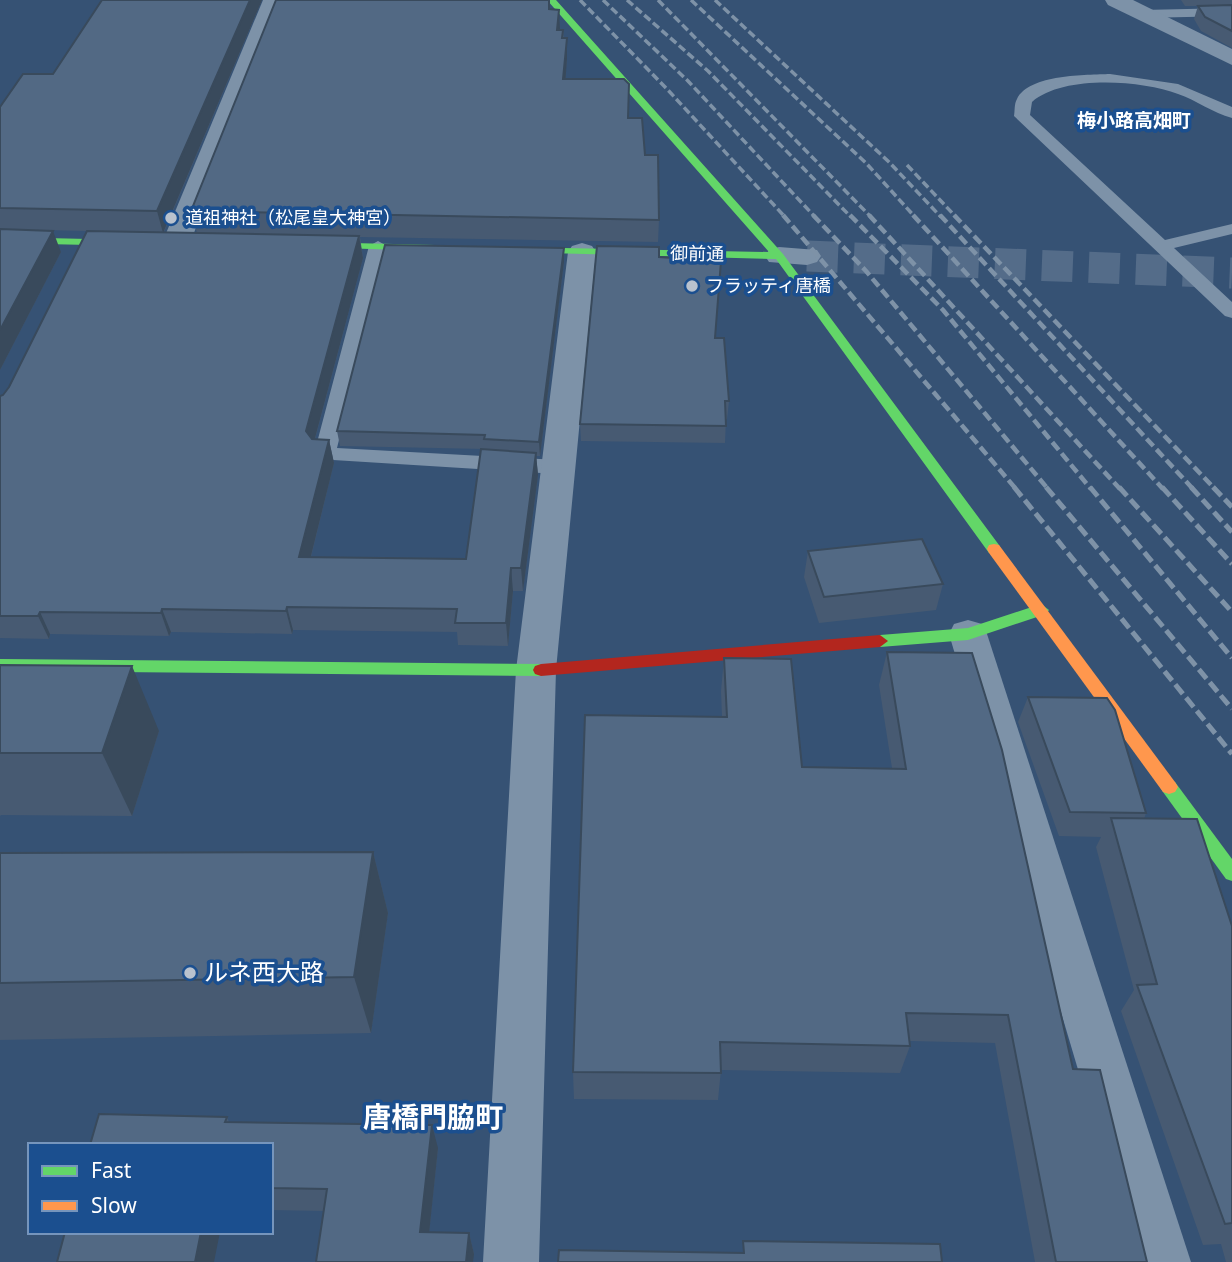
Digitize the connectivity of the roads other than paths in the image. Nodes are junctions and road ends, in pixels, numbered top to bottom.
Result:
1 (274, 0) edge
2 (551, 0) edge
3 (1116, 0) edge
4 (1232, 12) edge
5 (1142, 14) junction
6 (1232, 58) edge
7 (1232, 113) edge
8 (1232, 229) edge
9 (0, 240) edge
10 (167, 243) joint
11 (297, 245) edge
12 (378, 246) junction
13 (1161, 246) junction
14 (446, 248) edge
15 (500, 250) edge
16 (582, 252) junction
17 (793, 256) junction
18 (1232, 312) edge
19 (558, 467) junction
20 (1041, 610) junction
21 (968, 634) junction
22 (0, 665) edge
23 (536, 670) junction
24 (1232, 873) edge
25 (511, 1262) edge
26 (1163, 1262) edge

1 - 10 street
2 - 17 street
3 - 5 street
4 - 5 lane
5 - 6 street
7 - 13 lane
8 - 13 lane
9 - 10 street
11 - 12 street
12 - 14 street
12 - 19 lane
13 - 18 lane
15 - 16 street, 御前通
16 - 17 street, 御前通
16 - 19 street
17 - 20 street
19 - 23 street
20 - 21 street
20 - 24 street
21 - 23 street
21 - 26 street
22 - 23 street
23 - 25 street

